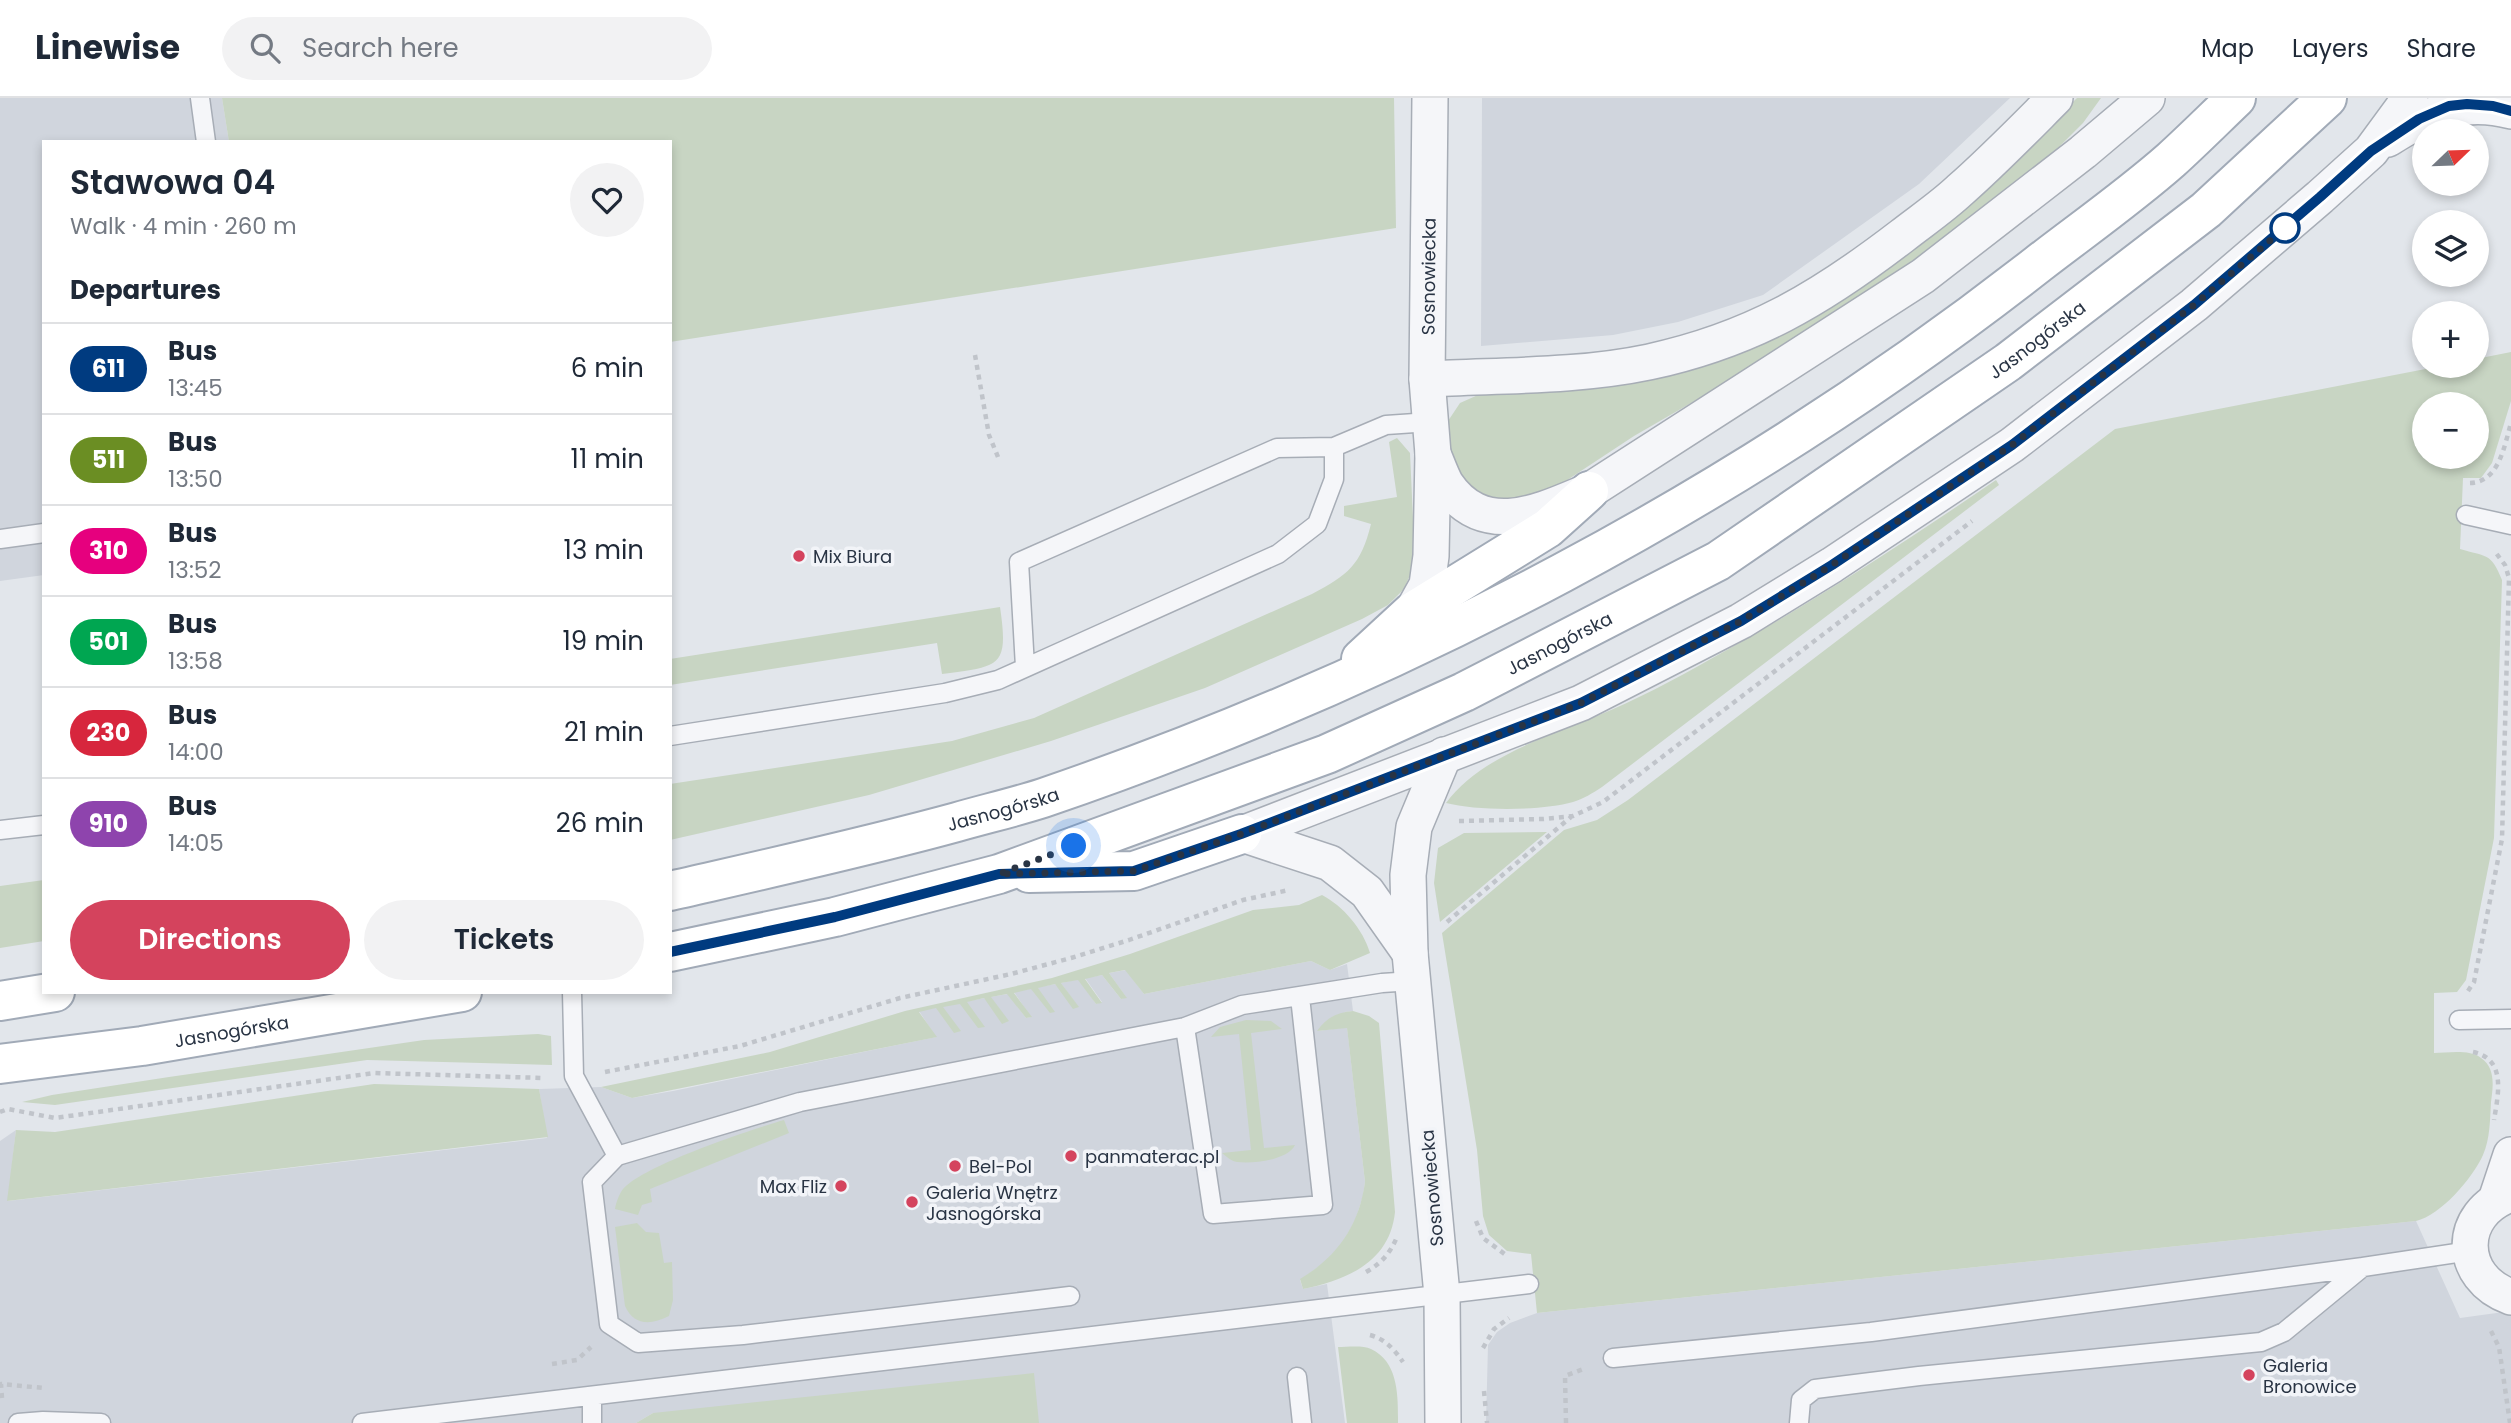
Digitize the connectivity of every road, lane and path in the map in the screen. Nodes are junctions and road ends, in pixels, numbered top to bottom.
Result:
1 (200, 98) edge
2 (1430, 98) edge
3 (2055, 98) edge
4 (2147, 98) edge
5 (2236, 98) edge
6 (2410, 98) edge
7 (2320, 105) edge
8 (2511, 111) edge
9 (206, 140) edge
10 (2371, 151) junction
11 (975, 355) dead end
12 (1427, 379) junction
13 (2511, 423) edge
14 (1431, 438) junction
15 (1334, 447) junction
16 (998, 457) dead end
17 (2468, 483) dead end
18 (1589, 491) junction
19 (1980, 515) dead end
20 (2466, 515) dead end
21 (2511, 524) edge
22 (42, 533) edge
23 (0, 539) edge
24 (2488, 549) dead end
25 (1412, 612) junction
26 (1025, 667) junction
27 (1336, 682) junction
28 (672, 736) edge
29 (1444, 755) junction
30 (1573, 816) junction
31 (1450, 821) dead end
32 (42, 825) edge
33 (0, 830) edge
34 (1241, 834) junction
35 (999, 874) junction
36 (1296, 887) dead end
37 (672, 891) edge
38 (1446, 923) dead end
39 (672, 953) edge
40 (1411, 967) junction
41 (43, 994) edge
42 (450, 994) edge
43 (572, 994) edge
44 (1300, 996) junction
45 (2459, 997) dead end
46 (0, 1001) edge
47 (2511, 1019) edge
48 (2459, 1020) dead end
49 (1185, 1027) junction
50 (0, 1065) edge
51 (594, 1074) dead end
52 (552, 1078) dead end
53 (0, 1112) edge
54 (2511, 1155) edge
55 (617, 1156) junction
56 (2504, 1197) edge
57 (1475, 1219) dead end
58 (1401, 1227) dead end
59 (2470, 1251) junction
60 (2363, 1267) junction
61 (1529, 1284) junction
62 (1442, 1295) junction
63 (1070, 1296) dead end
64 (1348, 1305) junction
65 (2504, 1306) edge
66 (586, 1354) dead end
67 (1613, 1357) joint
68 (1483, 1358) dead end
69 (552, 1364) dead end
70 (1405, 1373) dead end
71 (1297, 1377) dead end
72 (1483, 1383) dead end
73 (50, 1389) dead end
74 (592, 1396) junction
75 (0, 1403) edge
76 (18, 1423) edge
77 (101, 1423) edge
78 (362, 1423) edge
79 (592, 1423) edge
80 (1302, 1423) edge
81 (1443, 1423) edge
82 (1487, 1423) edge
83 (1566, 1423) edge
84 (1799, 1423) edge
85 (2510, 1423) edge

1 - 9 lane
2 - 12 street, Sosnowiecka
3 - 12 street
4 - 18 street
5 - 27 main road, Jasnogórska
6 - 10 street
7 - 35 main road, Jasnogórska
8 - 10 street
10 - 29 street
11 - 16 path
12 - 14 street, Sosnowiecka
13 - 17 path
14 - 15 lane
14 - 18 street, Sosnowiecka
14 - 25 street, Sosnowiecka
15 - 26 lane
15 - 26 lane
18 - 25 main road
19 - 30 path
20 - 21 lane
22 - 23 lane
24 - 45 path
25 - 27 main road
26 - 28 lane
27 - 37 main road, Jasnogórska
29 - 34 street
29 - 40 street, Sosnowiecka
30 - 31 path
30 - 38 path
32 - 33 lane
34 - 35 main road
34 - 40 street, Sosnowiecka
35 - 39 main road, Jasnogórska
36 - 51 path
40 - 44 lane
40 - 62 street, Sosnowiecka
41 - 46 main road
42 - 50 main road, Jasnogórska
43 - 55 lane
44 - 49 lane
44 - 49 lane
47 - 48 lane
49 - 55 lane
52 - 53 path
54 - 56 street
55 - 63 lane
56 - 59 street
57 - 61 path
58 - 64 path
59 - 60 lane
59 - 65 street
60 - 67 lane
60 - 84 lane
61 - 62 lane
61 - 68 path
62 - 64 lane
62 - 81 street, Sosnowiecka
64 - 70 path
64 - 74 lane
65 - 85 path
66 - 69 path
67 - 83 path
71 - 80 lane
72 - 82 path
73 - 75 path
74 - 78 lane
74 - 79 lane
76 - 77 lane

